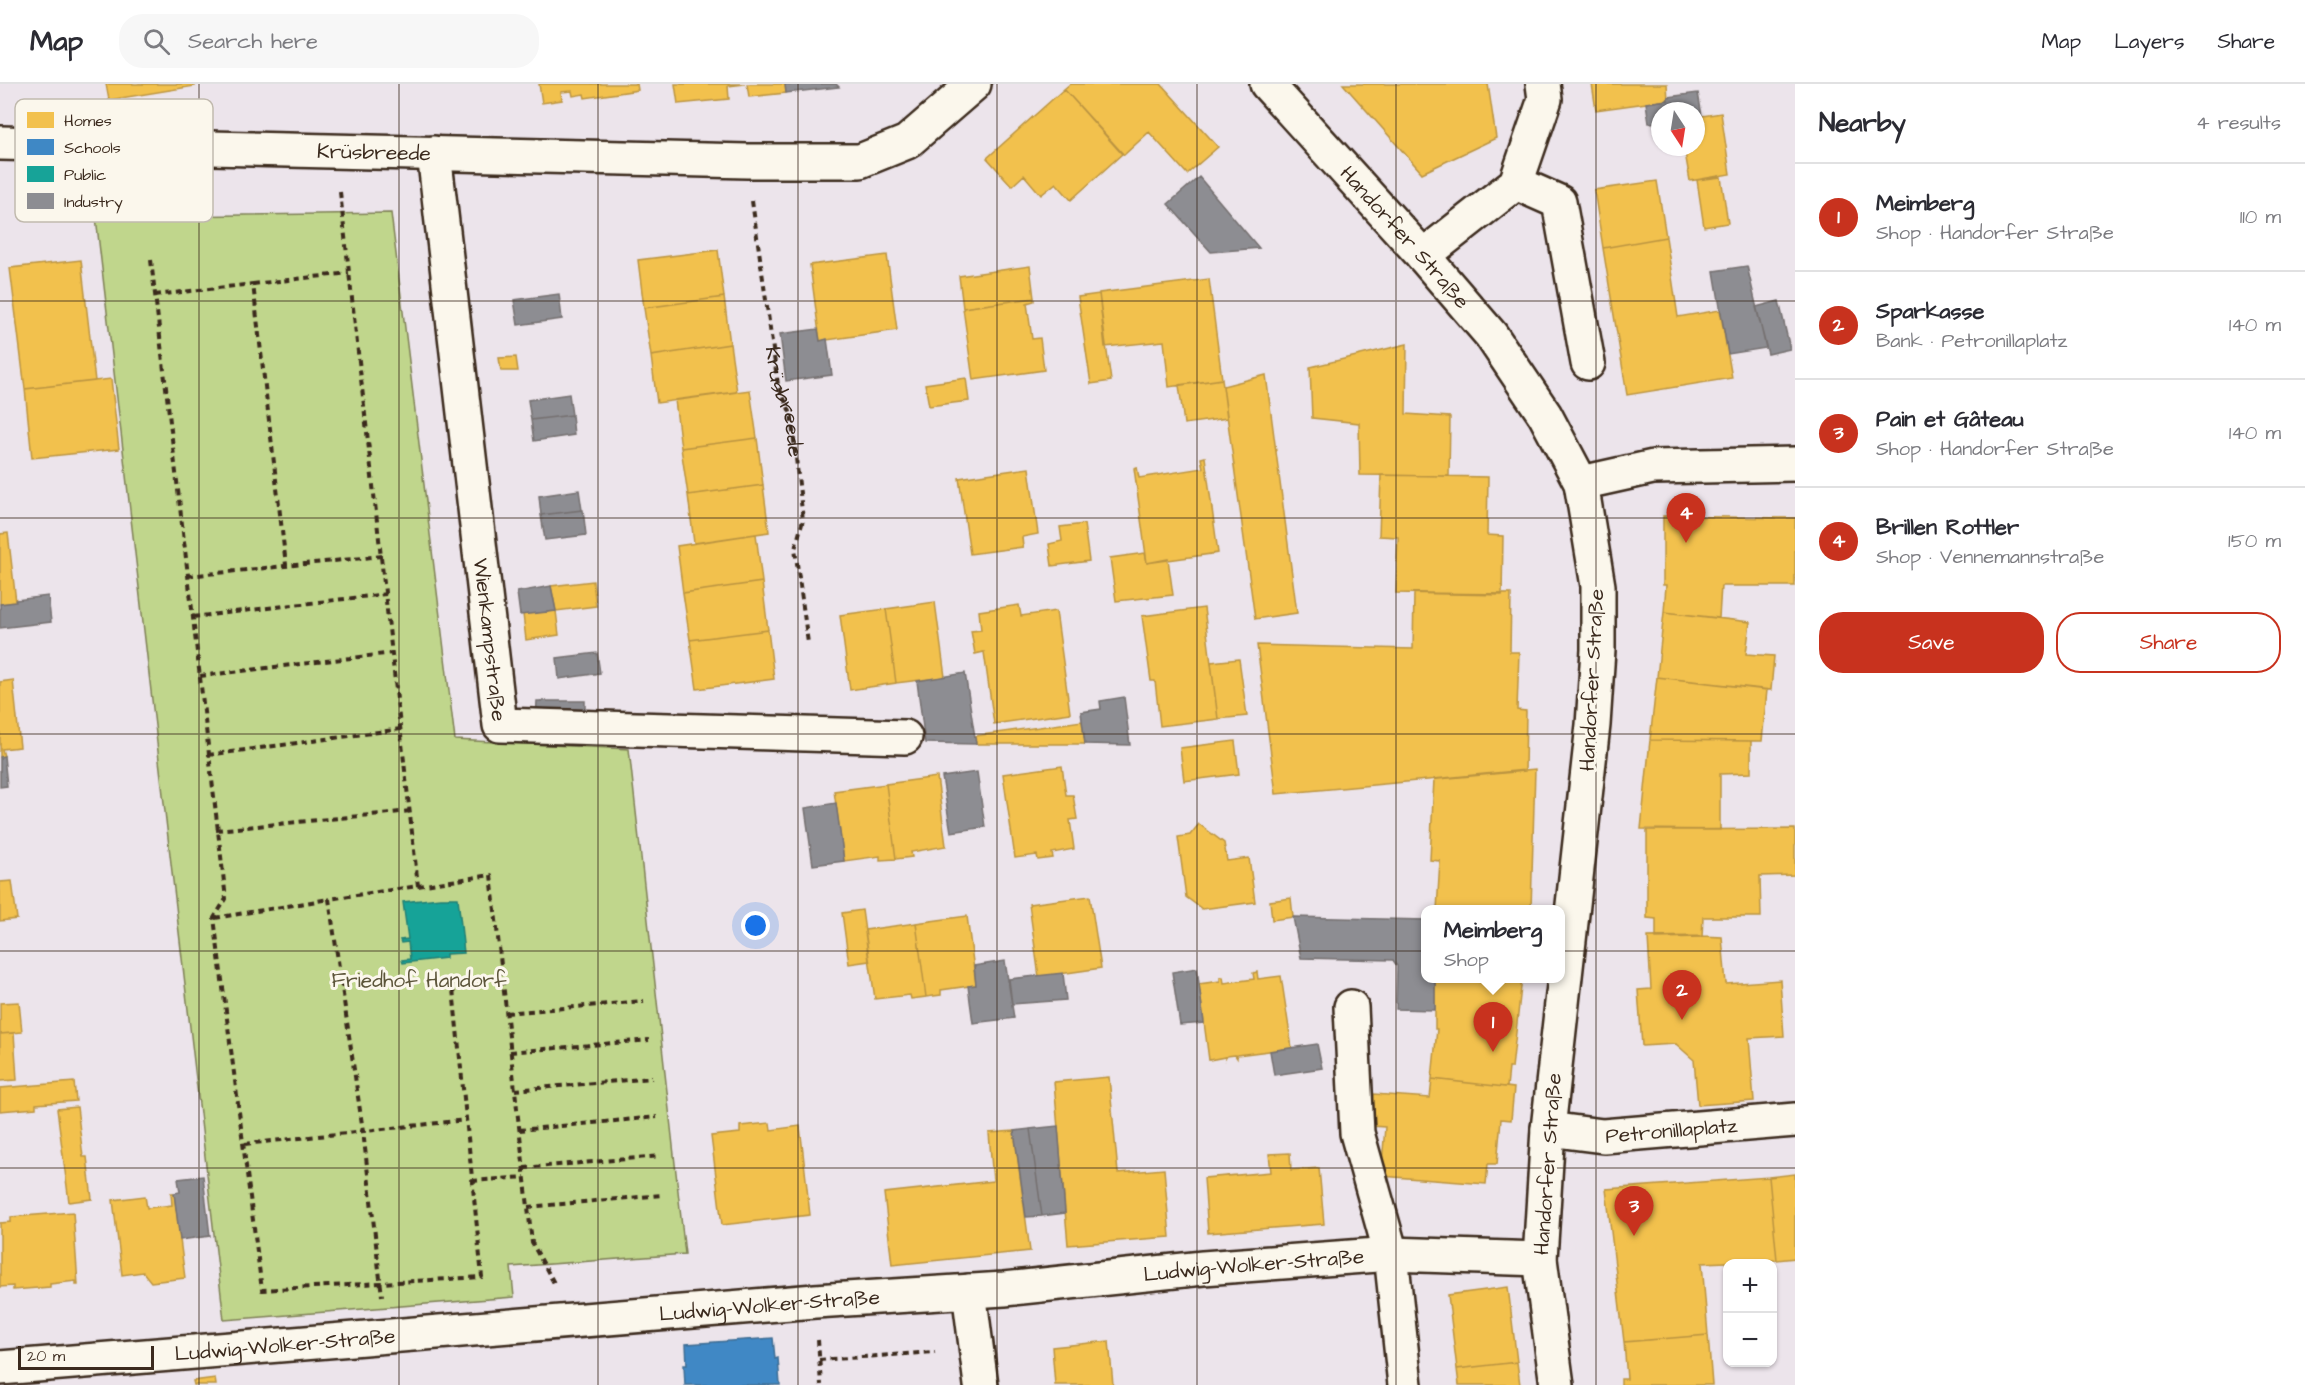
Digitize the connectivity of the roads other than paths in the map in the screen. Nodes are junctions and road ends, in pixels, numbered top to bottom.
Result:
1 (974, 84) edge
2 (1268, 84) edge
3 (1543, 84) edge
4 (0, 143) edge
5 (15, 143) edge
6 (213, 147) edge
7 (434, 153) junction
8 (1516, 183) junction
9 (1424, 256) junction
10 (1588, 363) dead end
11 (1795, 464) edge
12 (1581, 483) junction
13 (905, 737) dead end
14 (1565, 976) edge
15 (1564, 983) edge
16 (1350, 1007) dead end
17 (1795, 1120) edge
18 (1548, 1129) junction
19 (1391, 1254) junction
20 (1540, 1260) junction
21 (969, 1291) junction
22 (0, 1368) edge
23 (981, 1385) edge
24 (1405, 1385) edge
25 (1557, 1385) edge

1 - 7 street, Krüsbreede
2 - 9 street, Handorfer Straße
3 - 8 street
4 - 5 street, Krüsbreede
6 - 7 street, Krüsbreede
7 - 13 street, Wienkampstraße
8 - 9 street
8 - 10 street
9 - 12 street, Handorfer Straße
11 - 12 street
12 - 14 street, Handorfer Straße
15 - 18 street, Handorfer Straße
16 - 19 street
17 - 18 street, Petronillaplatz
18 - 20 street, Handorfer Straße
19 - 20 street, Ludwig-Wolker-Straße
19 - 21 street, Ludwig-Wolker-Straße
19 - 24 street
20 - 25 street, Handorfer Straße
21 - 22 street, Ludwig-Wolker-Straße
21 - 23 street

